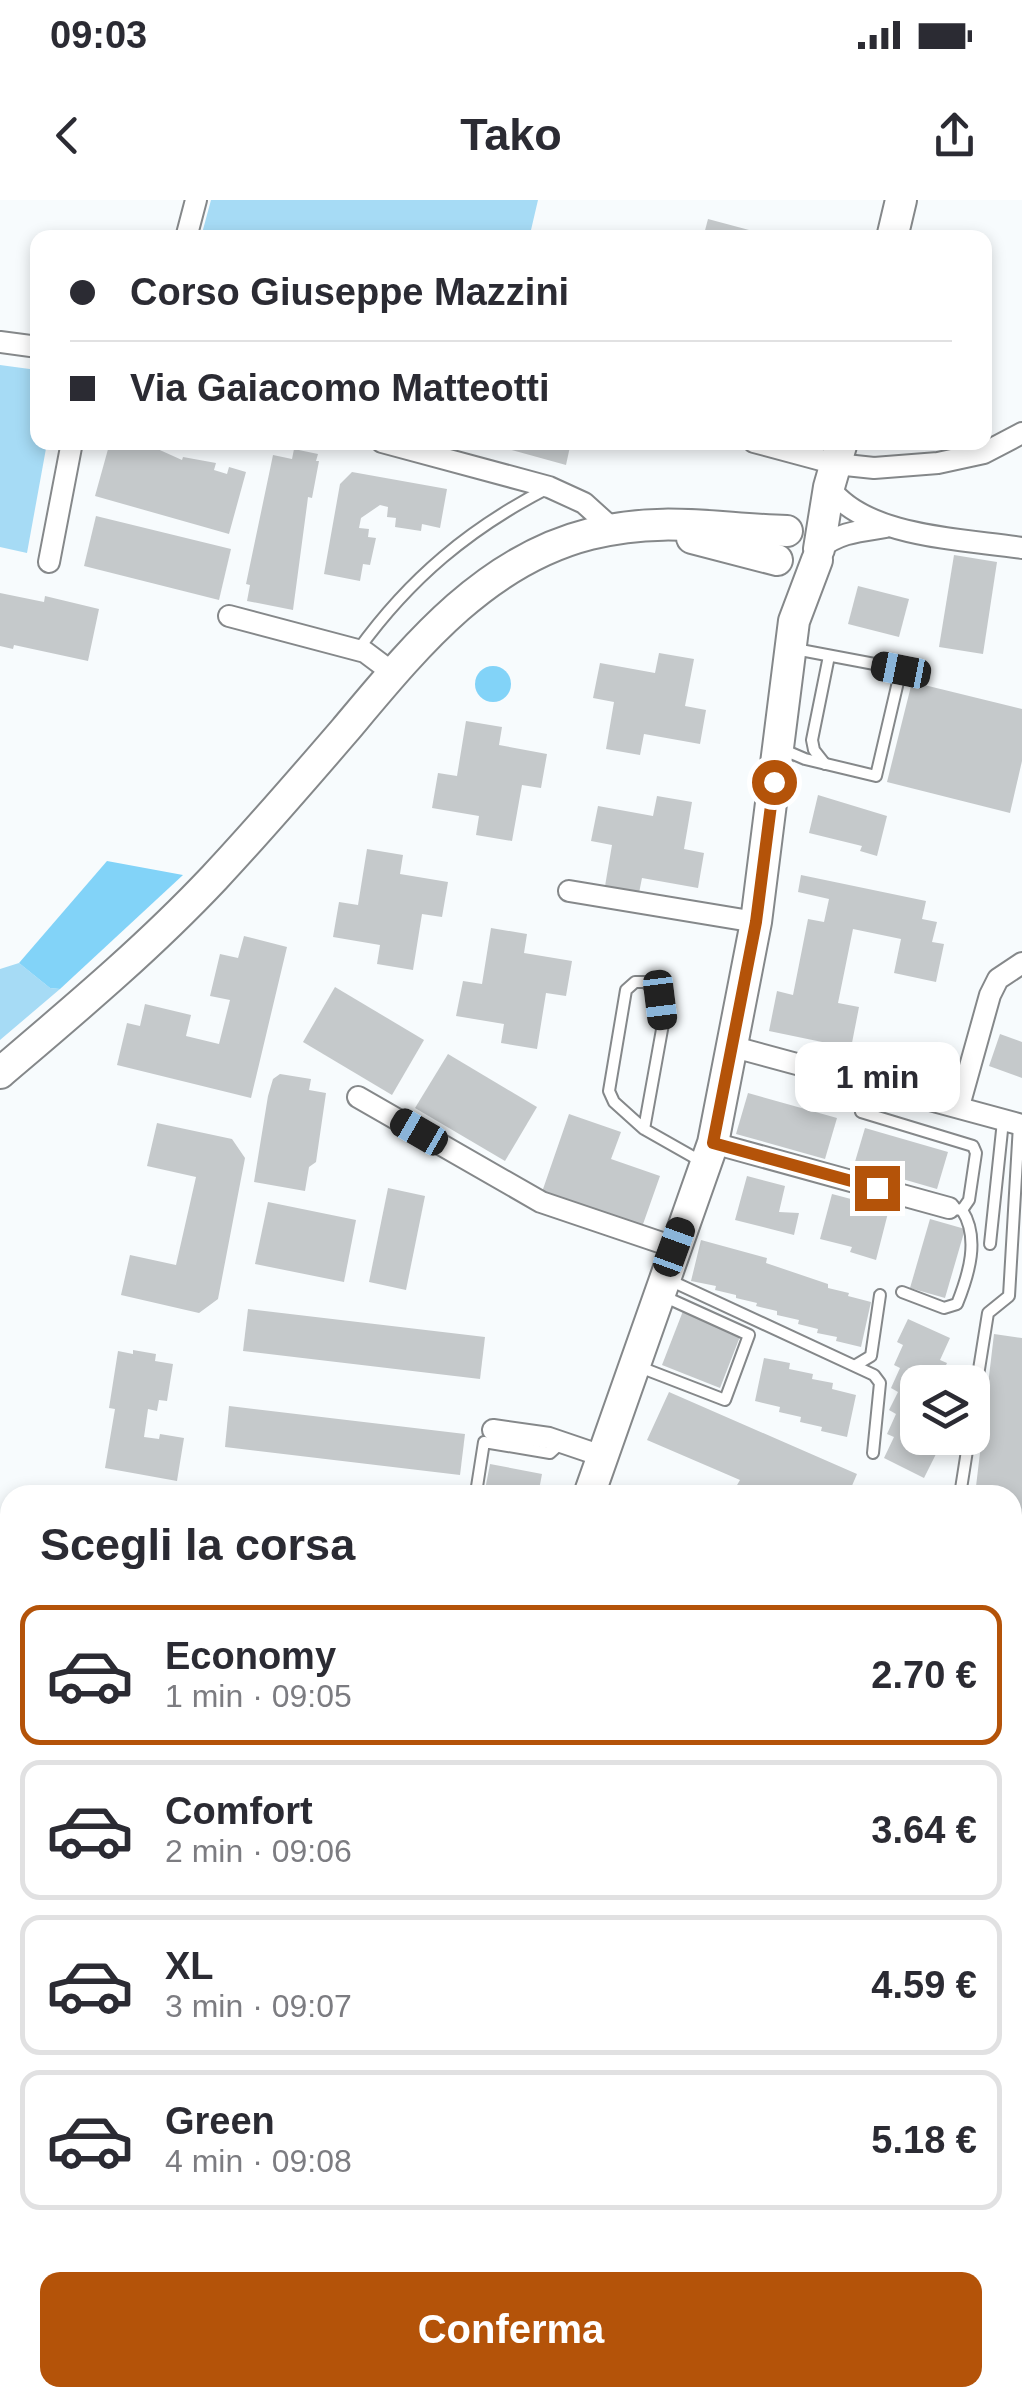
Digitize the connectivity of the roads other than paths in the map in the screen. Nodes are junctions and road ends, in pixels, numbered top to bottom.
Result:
1 (196, 200) edge
2 (901, 200) edge
3 (188, 230) edge
4 (894, 230) edge
5 (0, 342) edge
6 (30, 346) edge
7 (1022, 433) edge
8 (992, 449) edge
9 (70, 450) edge
10 (411, 450) edge
11 (784, 450) edge
12 (990, 450) edge
13 (836, 464) edge
14 (549, 488) junction
15 (888, 527) junction
16 (620, 529) junction
17 (805, 542) junction
18 (1022, 548) edge
19 (49, 562) dead end
20 (779, 563) junction
21 (229, 616) dead end
22 (793, 634) junction
23 (358, 650) junction
24 (829, 656) junction
25 (393, 673) junction
26 (778, 748) junction
27 (825, 764) junction
28 (569, 891) dead end
29 (756, 922) junction
30 (1022, 963) edge
31 (734, 1047) junction
32 (0, 1072) edge
33 (358, 1097) dead end
34 (959, 1106) junction
35 (861, 1112) dead end
36 (1015, 1123) edge
37 (644, 1129) junction
38 (709, 1153) junction
39 (956, 1209) junction
40 (990, 1244) dead end
41 (674, 1247) junction
42 (661, 1286) junction
43 (902, 1292) dead end
44 (880, 1294) dead end
45 (632, 1364) junction
46 (856, 1365) junction
47 (980, 1365) edge
48 (492, 1430) dead end
49 (562, 1442) junction
50 (873, 1453) dead end
51 (966, 1455) edge
52 (602, 1456) junction
53 (477, 1485) edge
54 (592, 1485) edge
55 (962, 1485) edge

1 - 3 street
2 - 4 main road
5 - 6 street
7 - 8 street
9 - 19 street
10 - 14 street
11 - 13 street
12 - 13 street
13 - 15 street
13 - 17 main road
14 - 16 street
14 - 23 lane
15 - 17 street
15 - 18 street
16 - 17 main road
16 - 20 main road
16 - 25 main road
17 - 20 main road
17 - 22 main road
20 - 22 main road
21 - 23 street
22 - 24 lane
22 - 26 main road
23 - 25 street
24 - 27 lane
24 - 27 lane
25 - 32 main road
26 - 27 lane
26 - 29 main road
28 - 29 street
29 - 31 main road
30 - 34 street
31 - 34 street
31 - 38 main road
33 - 41 street
34 - 36 street
35 - 39 lane
36 - 40 lane
36 - 47 lane
37 - 37 lane
37 - 38 lane
38 - 39 street
38 - 41 main road
39 - 43 lane
41 - 42 main road
42 - 45 main road
42 - 45 lane
42 - 46 lane
44 - 46 lane
45 - 52 main road
46 - 50 lane
48 - 49 street
49 - 52 street
49 - 53 lane
51 - 55 lane
52 - 54 main road

